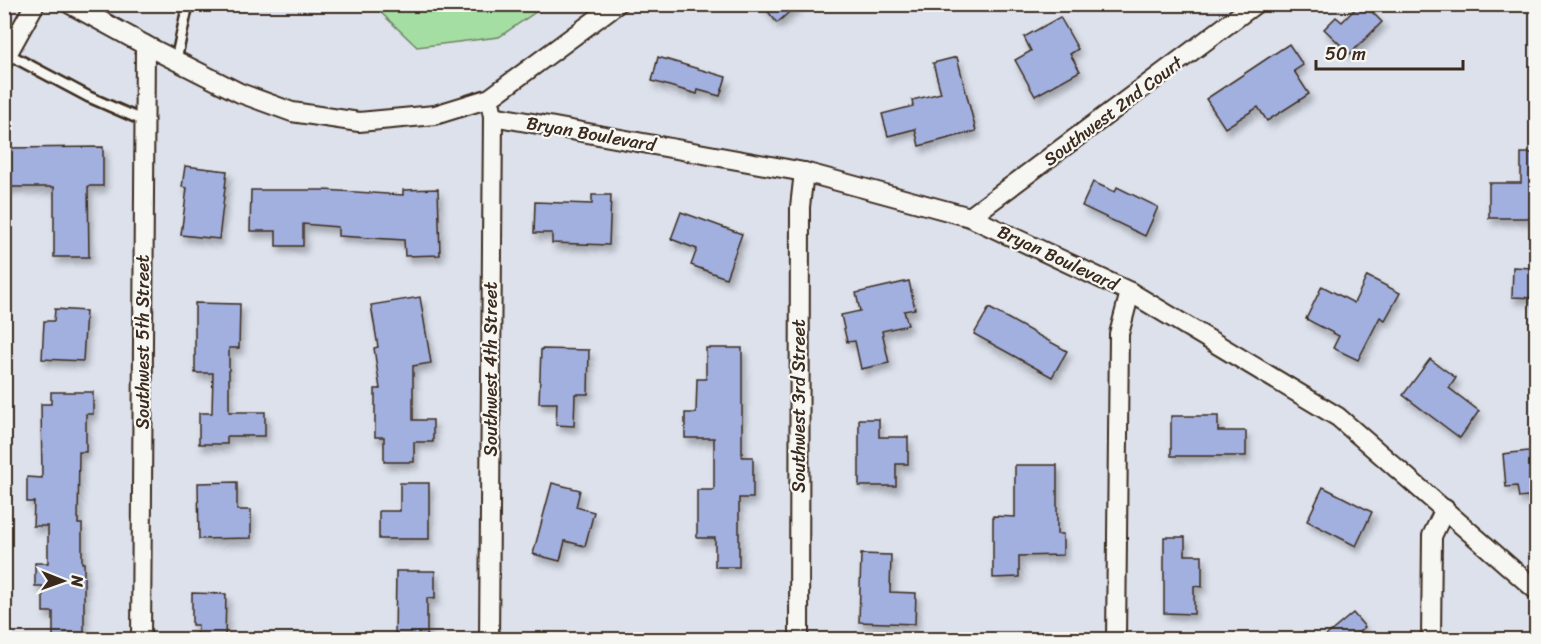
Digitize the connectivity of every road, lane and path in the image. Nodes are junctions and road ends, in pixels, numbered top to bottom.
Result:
1 (35, 4) edge
2 (70, 4) edge
3 (188, 4) edge
4 (617, 4) edge
5 (1255, 4) edge
6 (145, 45) junction
7 (6, 57) edge
8 (176, 60) junction
9 (490, 98) junction
10 (493, 116) junction
11 (144, 121) junction
12 (804, 172) junction
13 (970, 217) junction
14 (1130, 292) junction
15 (1445, 509) junction
16 (1536, 590) edge
17 (141, 639) edge
18 (489, 639) edge
19 (799, 639) edge
20 (1116, 639) edge
21 (1431, 639) edge

1 - 7 street
2 - 6 street
3 - 8 lane
4 - 9 street
5 - 13 street, Southwest 2nd Court
6 - 8 street
6 - 11 street, Southwest 5th Street
7 - 11 lane
8 - 9 street
9 - 10 street, Southwest 4th Street
10 - 12 street, Bryan Boulevard
10 - 18 street, Southwest 4th Street
11 - 17 street, Southwest 5th Street
12 - 13 street, Bryan Boulevard
12 - 19 street, Southwest 3rd Street
13 - 14 street, Bryan Boulevard
14 - 15 street, Bryan Boulevard
14 - 20 street
15 - 16 street, Bryan Boulevard
15 - 21 street

